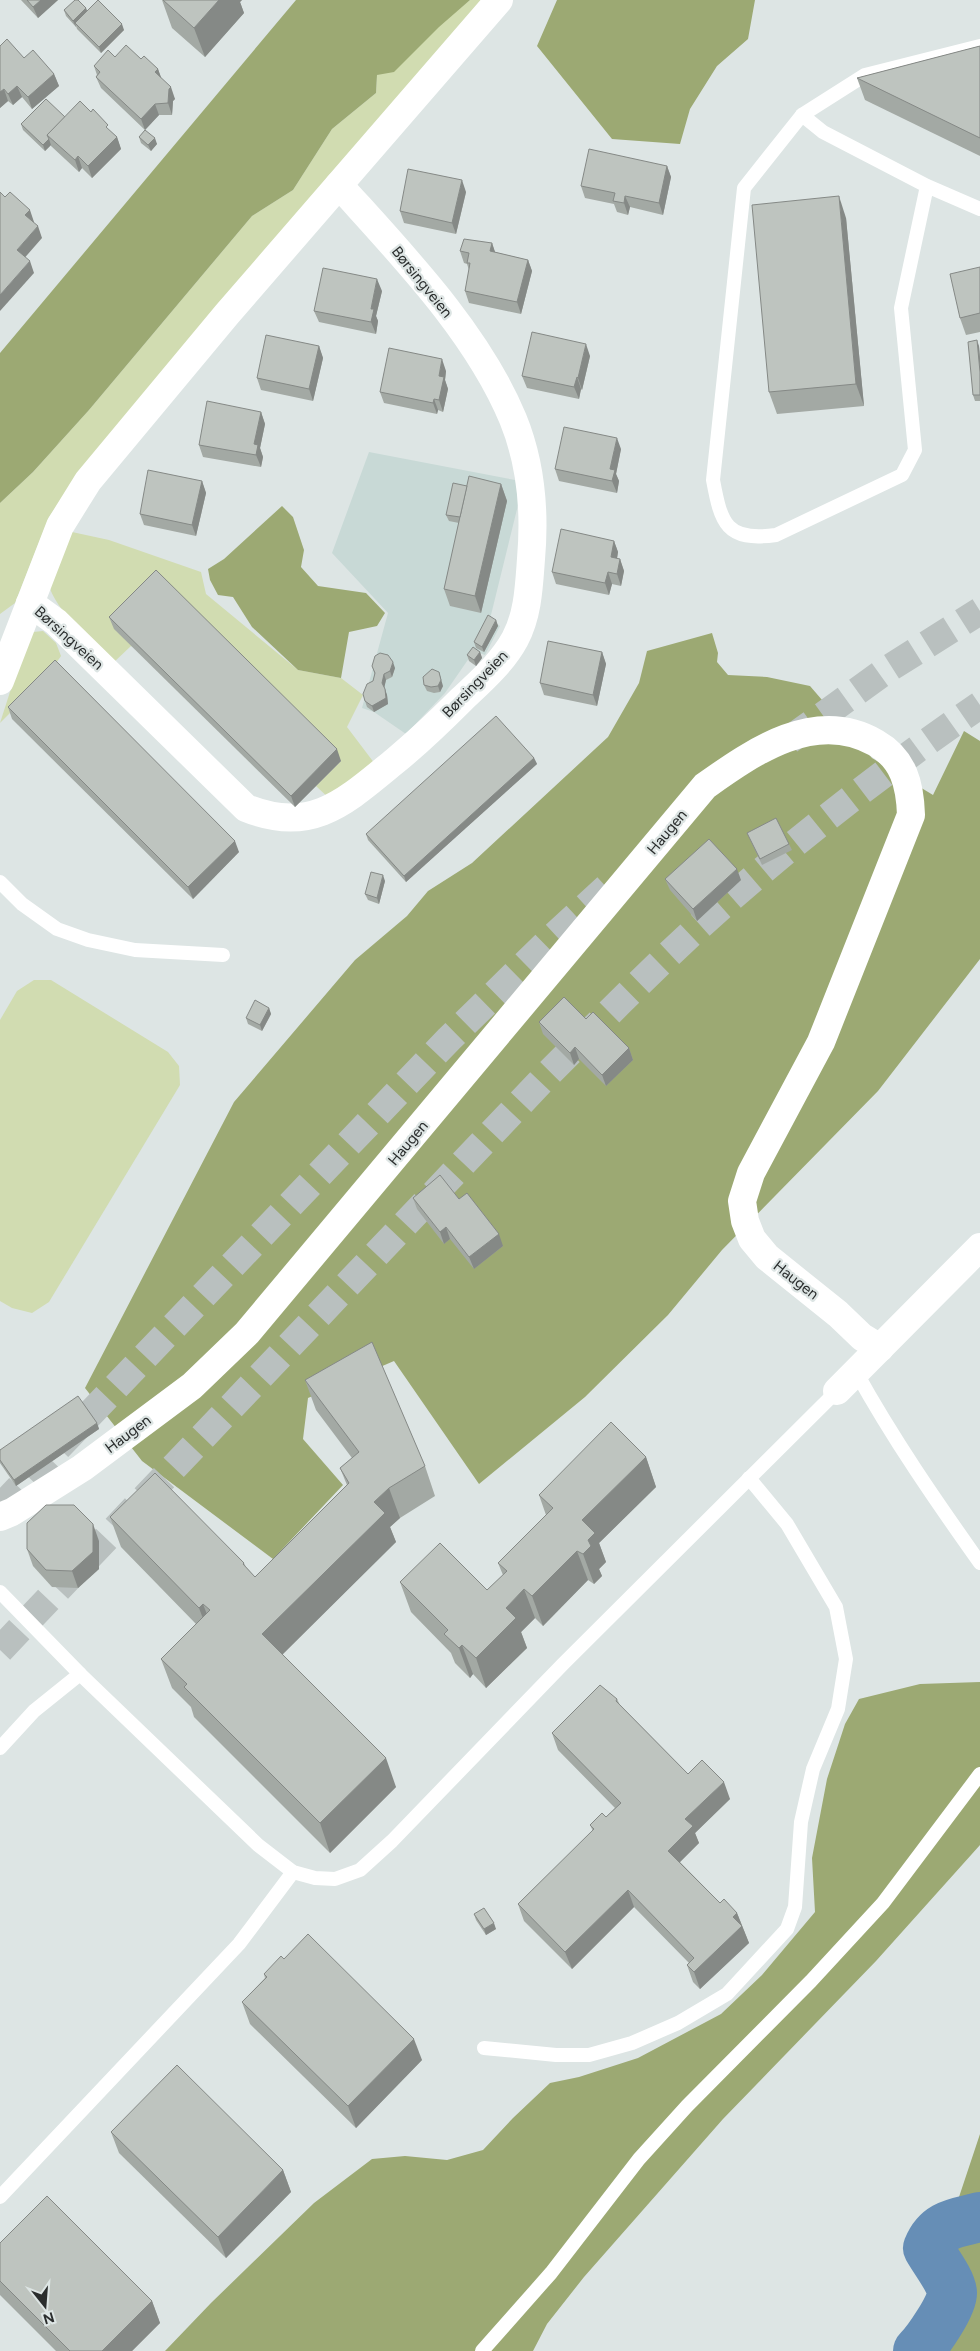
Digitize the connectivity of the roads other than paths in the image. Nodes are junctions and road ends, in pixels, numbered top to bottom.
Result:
1 (499, 0) edge
2 (980, 46) edge
3 (802, 115) junction
4 (339, 185) junction
5 (927, 186) junction
6 (980, 209) edge
7 (30, 603) junction
8 (0, 681) edge
9 (0, 882) edge
10 (223, 955) dead end
11 (980, 1247) edge
12 (880, 1348) junction
13 (847, 1381) junction
14 (749, 1478) junction
15 (0, 1517) edge
16 (980, 1563) edge
17 (0, 1592) edge
18 (80, 1674) junction
19 (0, 1748) edge
20 (980, 1774) edge
21 (293, 1872) junction
22 (484, 2048) dead end
23 (0, 2197) edge
24 (482, 2351) edge

1 - 4 street, Børsingveien
2 - 3 lane
3 - 5 lane
3 - 5 lane
4 - 7 street, Børsingveien
4 - 7 street, Børsingveien
5 - 6 lane
7 - 8 street, Børsingveien
9 - 10 lane
11 - 12 street
12 - 13 street
12 - 15 street, Haugen
13 - 14 lane
13 - 16 lane
14 - 21 lane
14 - 22 lane
17 - 18 lane
18 - 19 lane
18 - 21 lane
20 - 24 lane
21 - 23 lane

